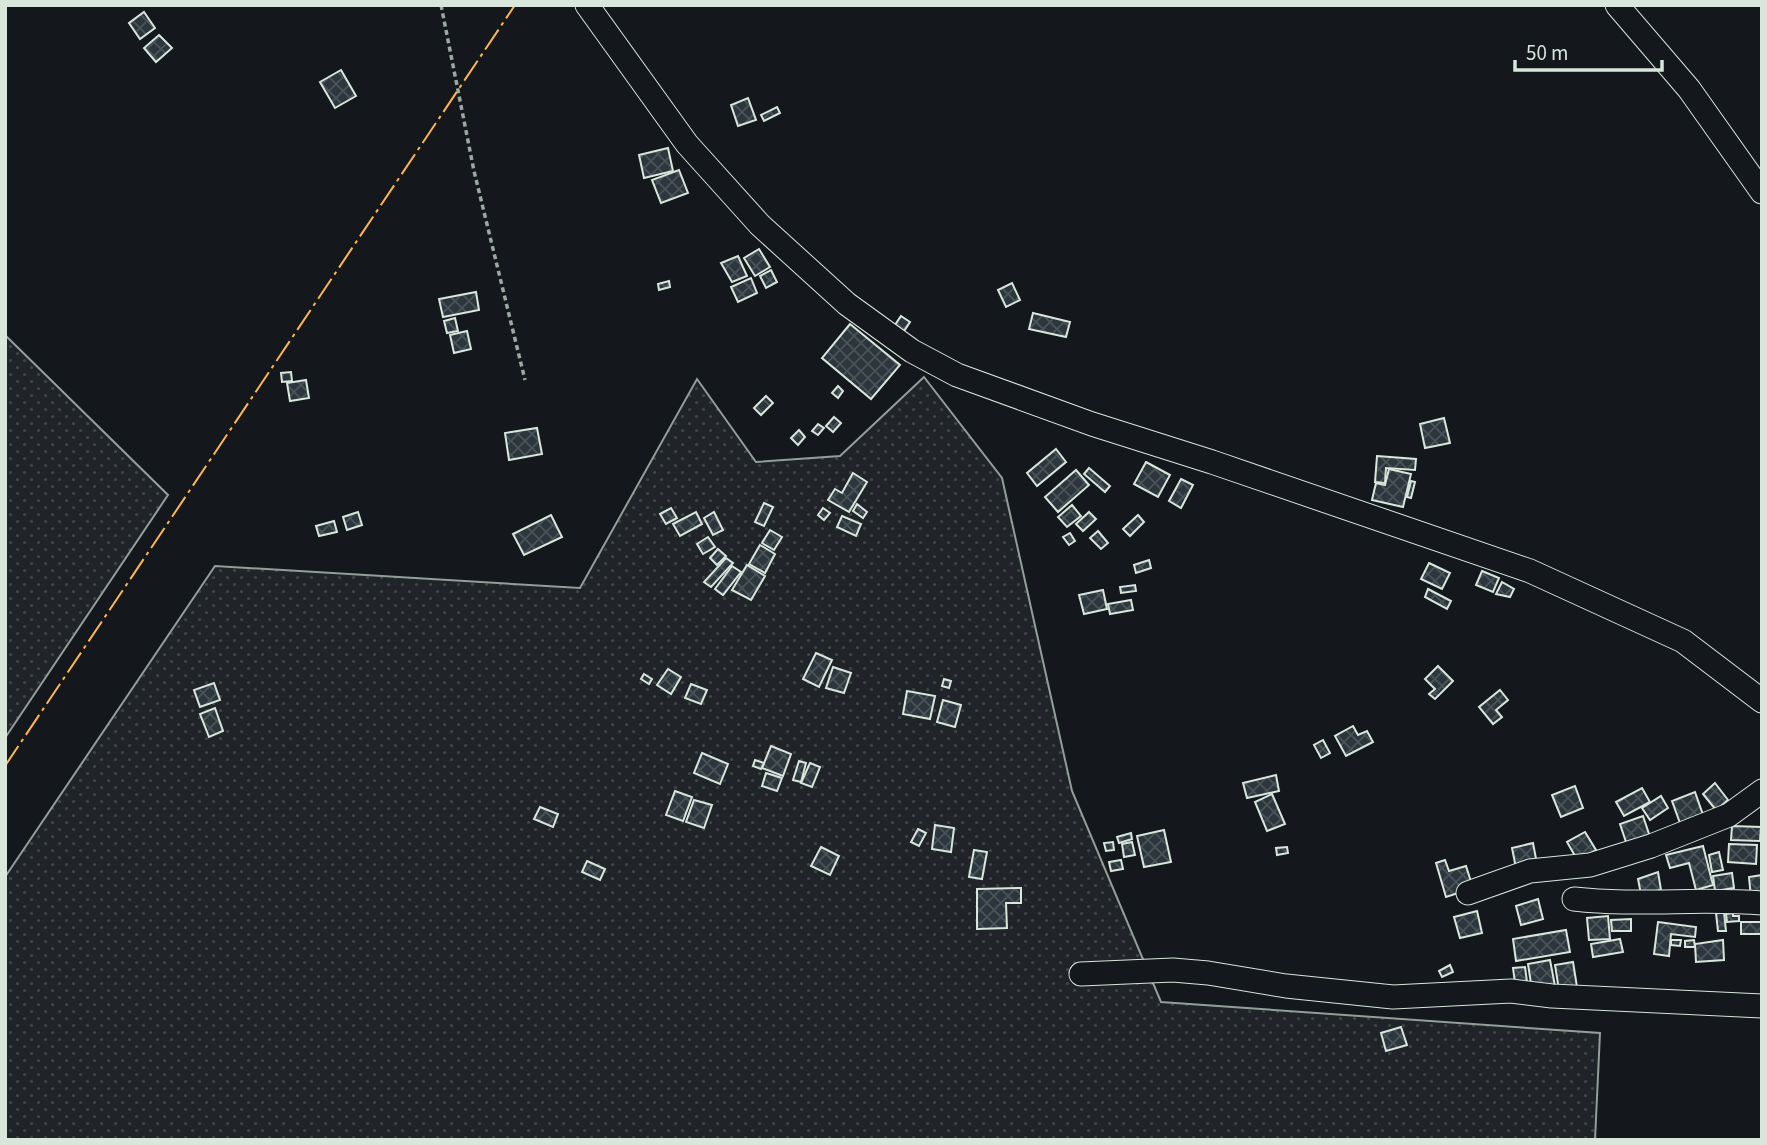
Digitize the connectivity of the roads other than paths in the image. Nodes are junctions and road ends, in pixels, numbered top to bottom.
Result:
1 (587, 5) edge
2 (1617, 5) edge
3 (1762, 192) edge
4 (1762, 701) edge
5 (1762, 791) edge
6 (1468, 892) dead end
7 (1574, 899) dead end
8 (1762, 903) edge
9 (1081, 974) dead end
10 (1762, 1006) edge

1 - 4 street
2 - 3 street
5 - 6 street
7 - 8 street
9 - 10 street

